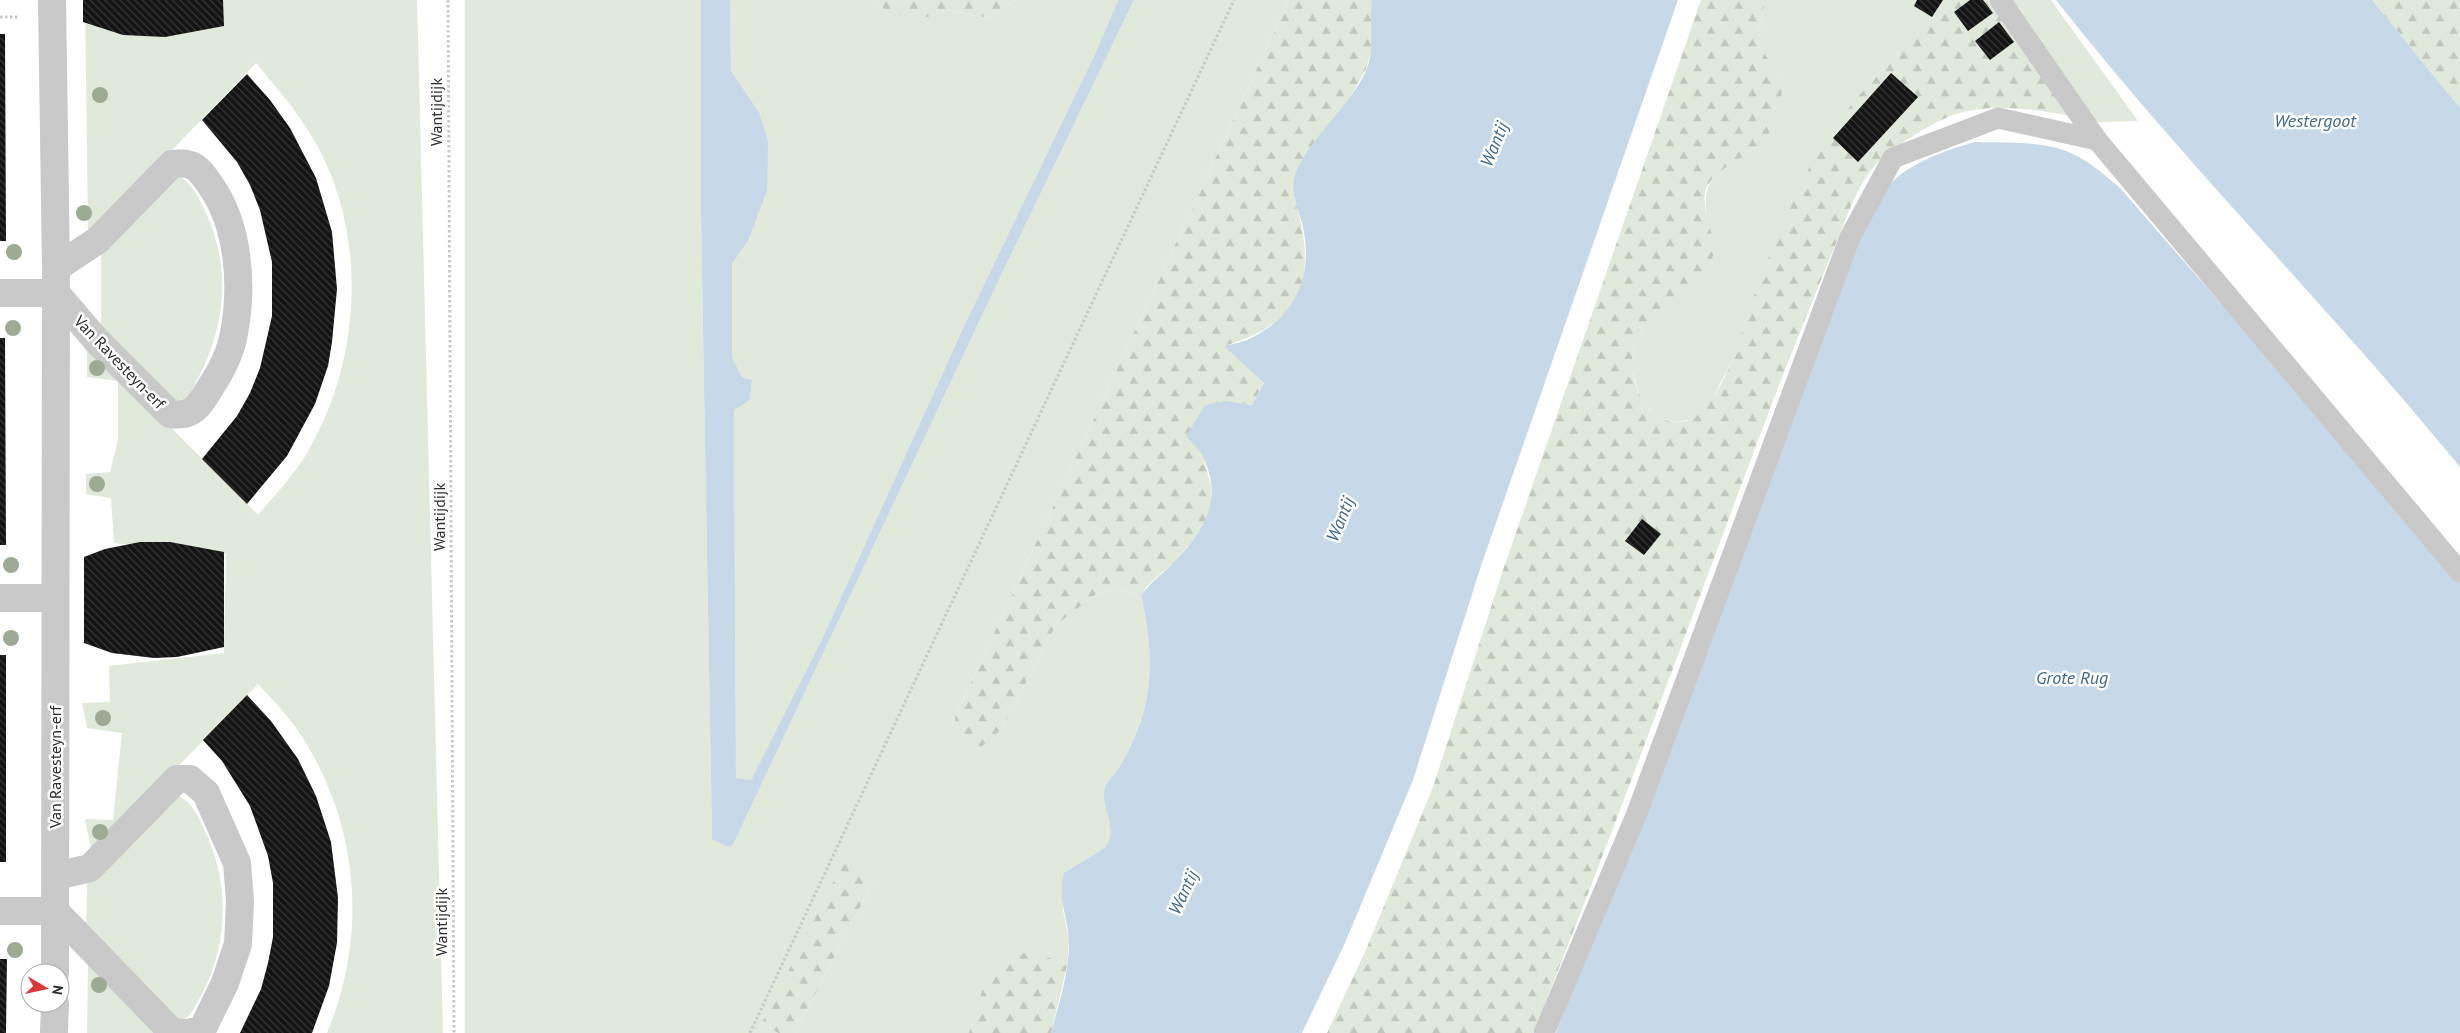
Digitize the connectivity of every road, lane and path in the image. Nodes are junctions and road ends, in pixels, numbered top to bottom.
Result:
1 (52, 0) edge
2 (448, 0) edge
3 (1234, 0) edge
4 (2000, 0) edge
5 (2097, 140) junction
6 (56, 280) junction
7 (0, 293) edge
8 (2460, 572) edge
9 (0, 598) edge
10 (54, 598) junction
11 (56, 876) junction
12 (0, 911) edge
13 (55, 912) junction
14 (55, 963) edge
15 (54, 1013) edge
16 (54, 1033) edge
17 (186, 1033) edge
18 (454, 1033) edge
19 (750, 1033) edge
20 (1544, 1033) edge

1 - 6 street, Van Ravesteyn-erf
2 - 18 path, Wantijdijk
3 - 19 path
4 - 5 lane
5 - 8 lane
5 - 20 lane
6 - 6 street, Van Ravesteyn-erf
6 - 7 street
6 - 10 street, Van Ravesteyn-erf
9 - 10 street
10 - 11 street, Van Ravesteyn-erf
11 - 13 street, Van Ravesteyn-erf
11 - 17 street
12 - 13 street
13 - 14 street, Van Ravesteyn-erf
13 - 17 street
15 - 16 street

